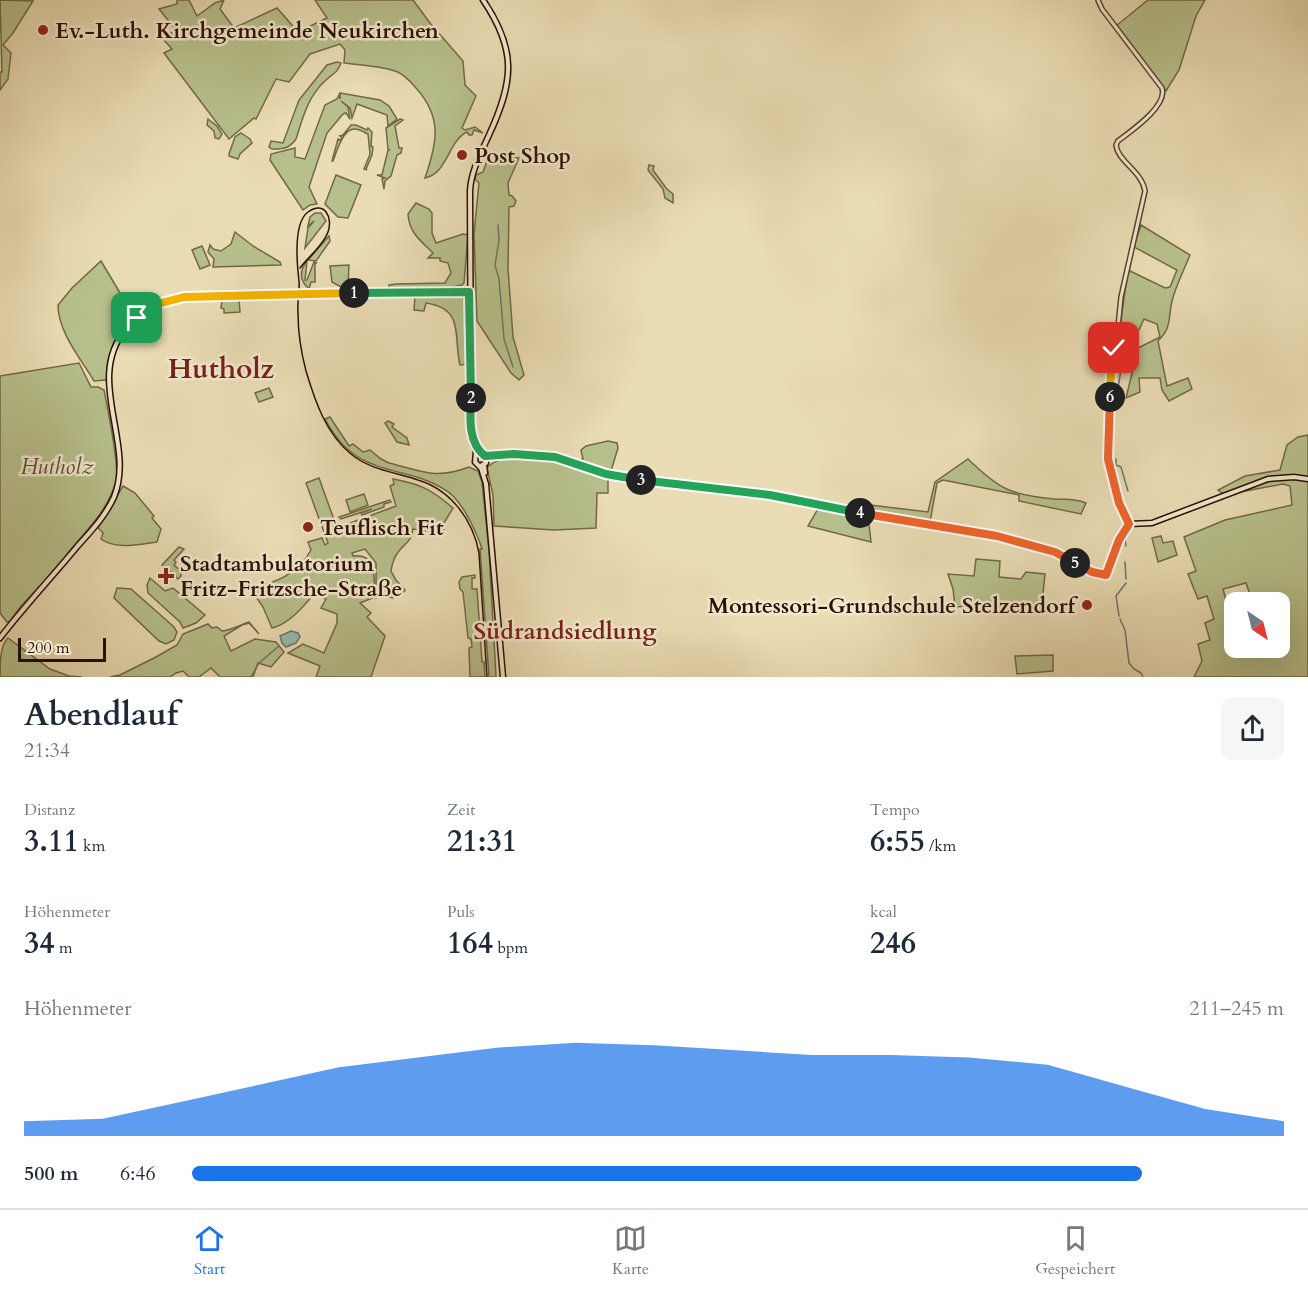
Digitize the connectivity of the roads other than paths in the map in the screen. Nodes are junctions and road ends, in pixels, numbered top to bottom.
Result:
1 (483, 0) edge
2 (1098, 0) edge
3 (469, 292) junction
4 (482, 459) junction
5 (1308, 479) edge
6 (1129, 524) junction
7 (0, 638) edge
8 (503, 677) edge

1 - 3 main road
2 - 6 street
3 - 4 main road
3 - 7 main road
4 - 6 main road
4 - 8 main road
5 - 6 main road

